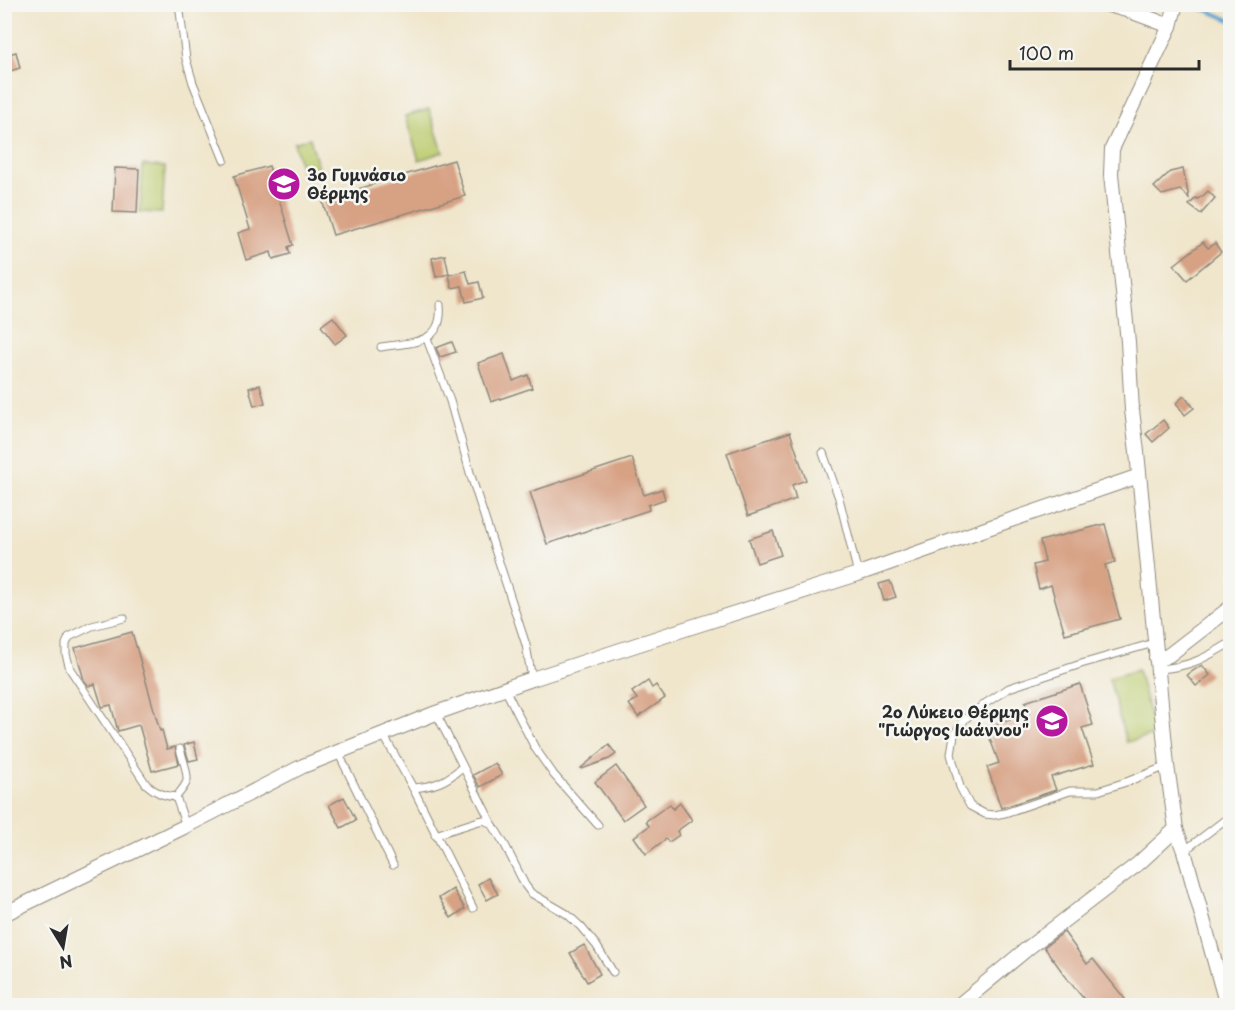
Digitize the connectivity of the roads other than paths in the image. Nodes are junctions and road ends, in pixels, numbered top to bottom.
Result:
1 (179, 4) edge
2 (1105, 4) edge
3 (1176, 6) edge
4 (1170, 26) junction
5 (224, 160) dead end
6 (440, 305) dead end
7 (427, 339) junction
8 (381, 347) dead end
9 (823, 453) dead end
10 (1139, 476) junction
11 (858, 574) junction
12 (1230, 608) edge
13 (124, 618) dead end
14 (1154, 643) junction
15 (1230, 643) edge
16 (1157, 664) junction
17 (532, 679) junction
18 (505, 689) junction
19 (436, 713) junction
20 (383, 734) junction
21 (180, 749) dead end
22 (338, 752) junction
23 (1167, 766) junction
24 (462, 767) junction
25 (413, 788) junction
26 (176, 797) junction
27 (1230, 816) edge
28 (492, 824) junction
29 (597, 825) dead end
30 (186, 826) junction
31 (1176, 829) junction
32 (435, 835) junction
33 (1184, 851) junction
34 (393, 865) dead end
35 (473, 908) dead end
36 (4, 914) edge
37 (613, 972) dead end
38 (958, 1005) edge
39 (1227, 1005) edge

1 - 5 lane
2 - 4 street
3 - 4 street
4 - 10 street
6 - 7 lane
7 - 8 lane
7 - 17 lane
9 - 11 lane
10 - 11 street
10 - 14 street
11 - 17 street
12 - 16 street
13 - 26 lane
14 - 16 street
14 - 23 lane
15 - 16 lane
16 - 23 street
17 - 18 street
18 - 19 street
18 - 29 lane
19 - 20 street
19 - 24 lane
20 - 22 street
20 - 25 lane
21 - 26 lane
22 - 30 street
22 - 34 lane
23 - 31 street
24 - 25 lane
24 - 28 lane
25 - 32 lane
26 - 30 lane
27 - 33 lane
28 - 32 lane
28 - 37 lane
30 - 36 street
31 - 33 street
31 - 38 street
32 - 35 lane
33 - 39 street

